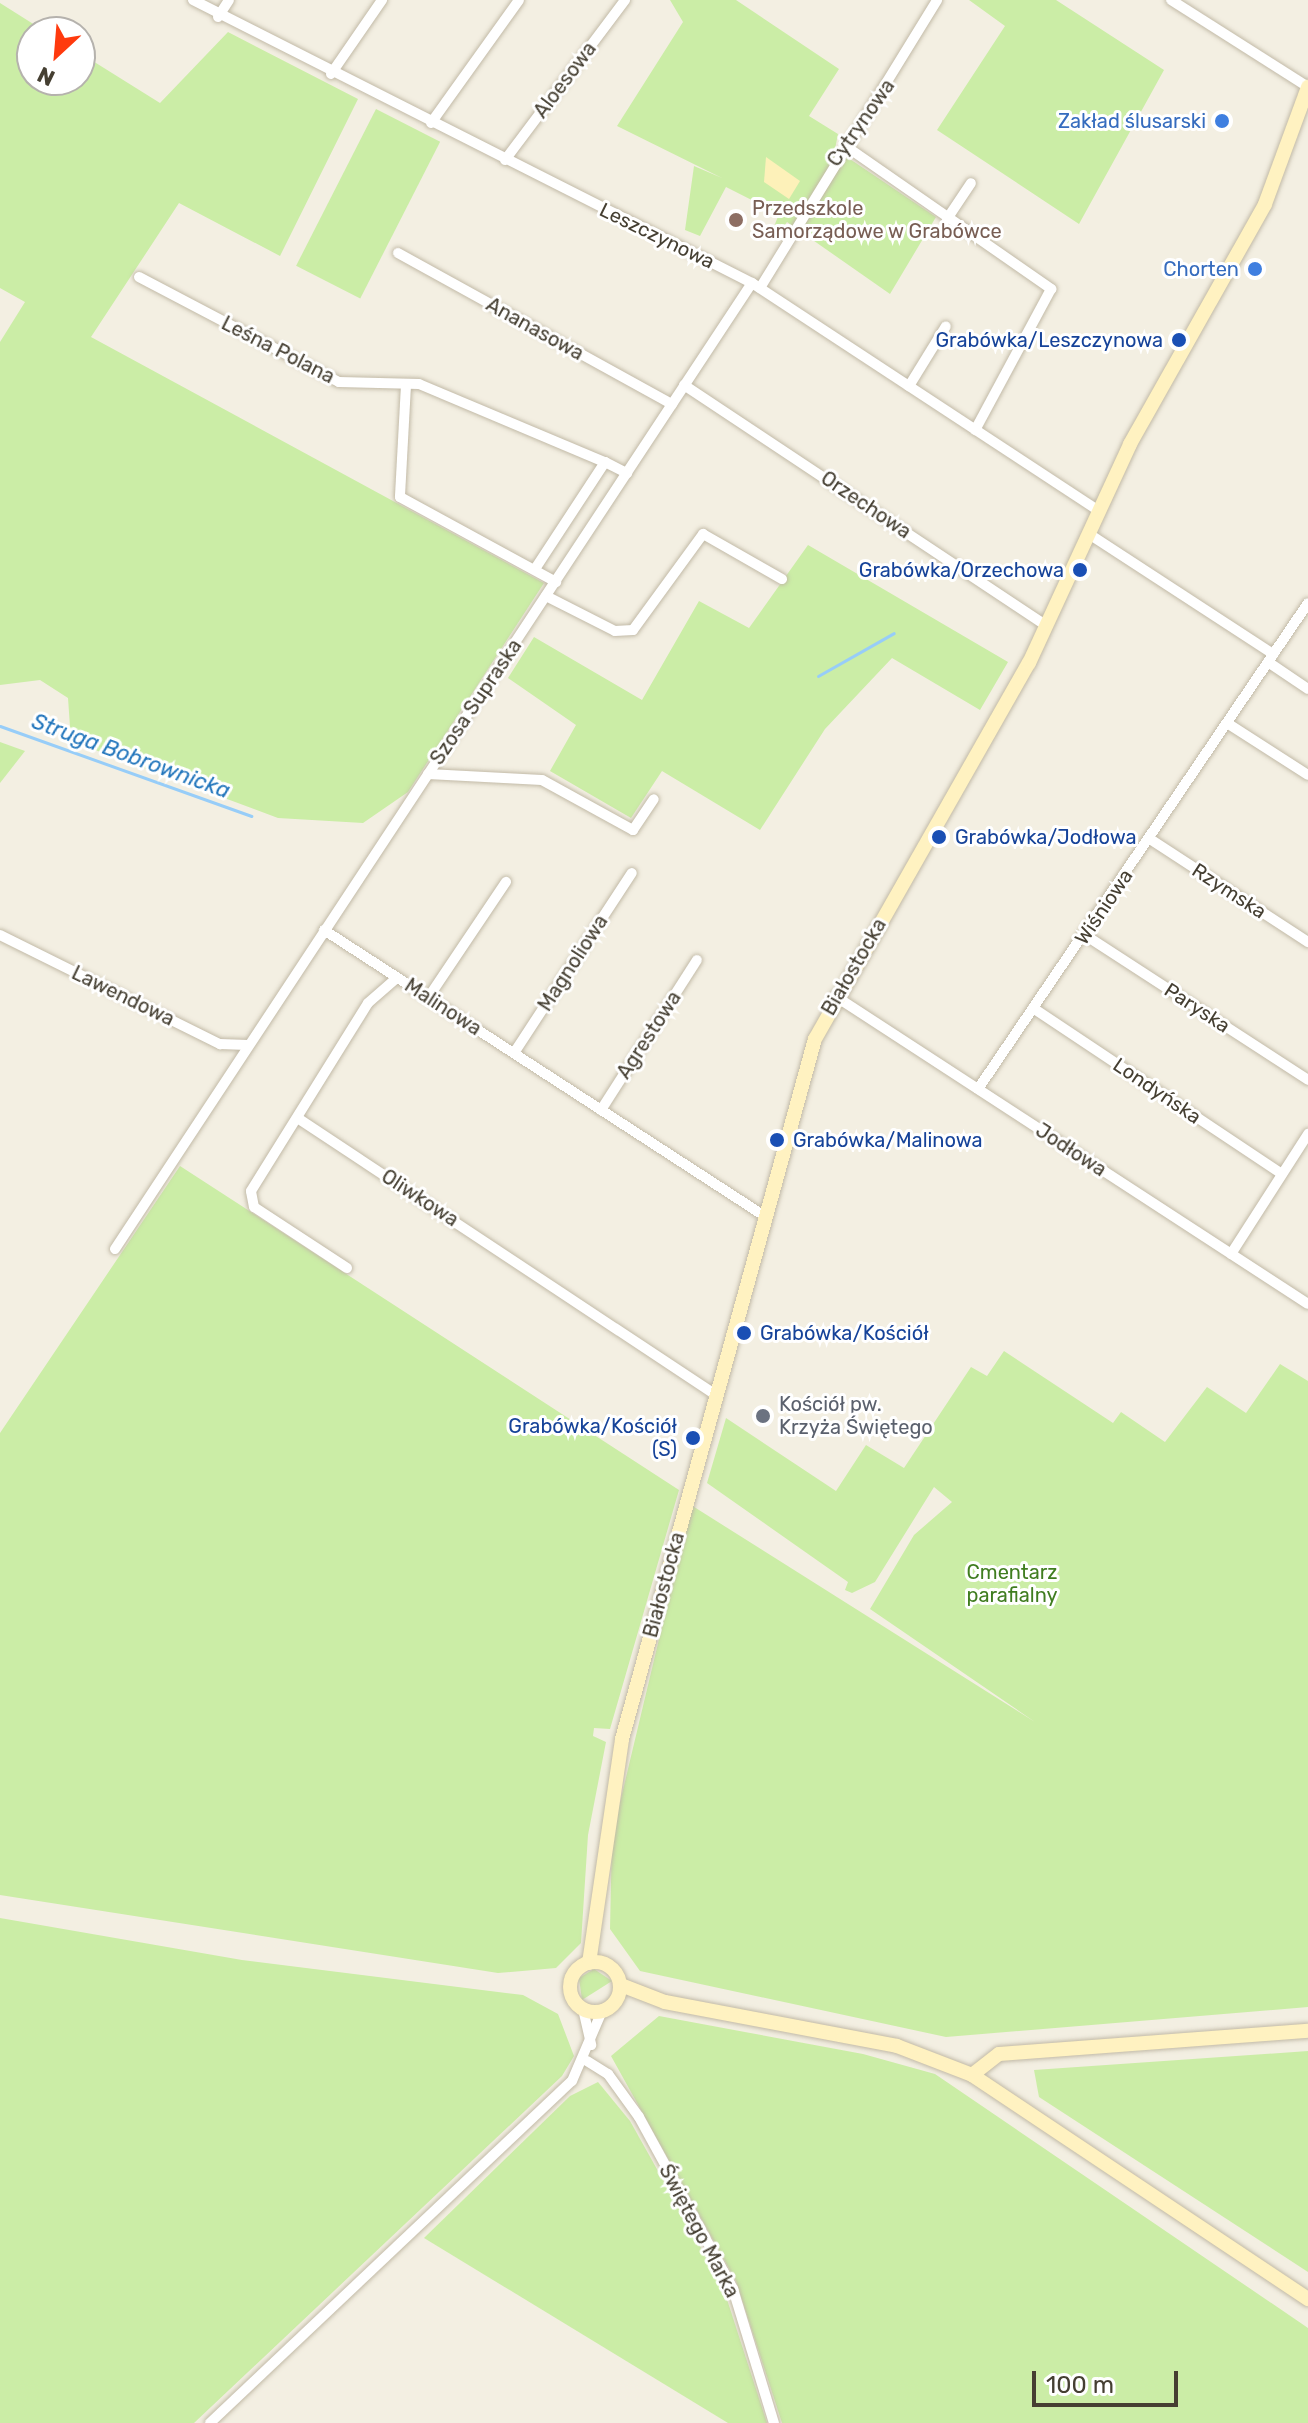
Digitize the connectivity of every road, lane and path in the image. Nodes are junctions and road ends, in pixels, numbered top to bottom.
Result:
1 (193, 0) edge
2 (229, 0) edge
3 (382, 0) edge
4 (519, 0) edge
5 (625, 0) edge
6 (937, 0) edge
7 (1171, 0) edge
8 (218, 17) junction
9 (331, 74) junction
10 (1308, 87) edge
11 (431, 123) junction
12 (847, 147) junction
13 (505, 160) junction
14 (971, 183) dead end
15 (947, 219) junction
16 (398, 253) dead end
17 (139, 277) dead end
18 (756, 285) junction
19 (946, 326) dead end
20 (406, 385) junction
21 (684, 385) junction
22 (909, 386) junction
23 (672, 404) junction
24 (975, 430) junction
25 (605, 462) junction
26 (627, 473) junction
27 (1099, 511) junction
28 (1089, 534) junction
29 (535, 569) junction
30 (782, 579) dead end
31 (556, 582) junction
32 (546, 596) junction
33 (1308, 603) edge
34 (1047, 626) junction
35 (1271, 658) junction
36 (1308, 689) edge
37 (1227, 723) junction
38 (428, 774) junction
39 (1308, 775) edge
40 (654, 799) dead end
41 (1150, 839) junction
42 (632, 873) dead end
43 (506, 882) dead end
44 (324, 930) junction
45 (0, 935) edge
46 (1085, 935) junction
47 (1308, 942) edge
48 (697, 960) dead end
49 (397, 978) junction
50 (835, 996) junction
51 (428, 998) junction
52 (1033, 1008) junction
53 (248, 1045) junction
54 (514, 1053) junction
55 (1308, 1080) edge
56 (978, 1089) junction
57 (601, 1110) junction
58 (299, 1119) junction
59 (1308, 1134) edge
60 (1282, 1174) junction
61 (766, 1217) junction
62 (115, 1249) dead end
63 (1231, 1254) junction
64 (347, 1268) dead end
65 (1308, 1304) edge
66 (716, 1395) junction
67 (598, 1921) junction
68 (589, 1963) junction
69 (604, 1963) junction
70 (619, 1992) junction
71 (583, 2009) junction
72 (602, 2011) junction
73 (1308, 2031) edge
74 (591, 2047) junction
75 (587, 2061) junction
76 (972, 2075) junction
77 (1308, 2299) edge
78 (210, 2423) edge
79 (774, 2423) edge

1 - 8 street, Leszczynowa
2 - 8 street
3 - 9 street
4 - 11 street
5 - 13 street, Aloesowa
6 - 12 street, Cytrynowa
7 - 10 street
8 - 9 street, Leszczynowa
9 - 11 street, Leszczynowa
10 - 27 street, Białostocka
11 - 13 street, Leszczynowa
12 - 15 street
12 - 18 street, Cytrynowa
13 - 18 street, Leszczynowa
14 - 15 street
15 - 24 street
16 - 23 street, Ananasowa
17 - 20 street, Leśna Polana
18 - 21 street, Cytrynowa
18 - 22 street, Leszczynowa
19 - 22 street
20 - 25 street, Leśna Polana
20 - 29 street
21 - 23 street, Cytrynowa
21 - 34 street, Orzechowa
22 - 24 street, Leszczynowa
23 - 26 street, Cytrynowa
24 - 27 street, Leszczynowa
25 - 26 street, Leśna Polana
25 - 29 street
26 - 31 street, Szosa Supraska
27 - 28 street, Białostocka
28 - 34 street, Białostocka
28 - 35 street
29 - 31 street
30 - 32 street
31 - 32 street, Szosa Supraska
32 - 38 street, Szosa Supraska
33 - 35 street, Wiśniowa
34 - 50 street, Białostocka
35 - 36 street
35 - 37 street, Wiśniowa
37 - 39 street
37 - 41 street, Wiśniowa
38 - 40 street
38 - 44 street, Szosa Supraska
41 - 46 street, Wiśniowa
41 - 47 street, Rzymska
42 - 54 street, Magnoliowa
43 - 51 street
44 - 49 street, Malinowa
44 - 53 street
45 - 53 street, Lawendowa
46 - 52 street, Wiśniowa
46 - 55 street, Paryska
48 - 57 street, Agrestowa
49 - 51 street, Malinowa
49 - 58 street
50 - 56 street, Jodłowa
50 - 61 street, Białostocka
51 - 54 street, Malinowa
52 - 56 street, Wiśniowa
52 - 60 street, Londyńska
53 - 62 street
54 - 57 street, Malinowa
56 - 63 street, Jodłowa
57 - 61 street, Malinowa
58 - 64 street
58 - 66 street, Oliwkowa
59 - 60 street
60 - 63 street
61 - 66 street, Białostocka
63 - 65 street, Jodłowa
66 - 67 street, Białostocka
67 - 68 street, Białostocka
67 - 69 street, Białostocka
68 - 69 street
68 - 71 street
69 - 70 street
70 - 72 street
70 - 76 street
71 - 72 street
71 - 74 street
72 - 74 street
73 - 76 street
74 - 75 street
75 - 78 street
75 - 79 street, Świętego Marka
76 - 77 street

